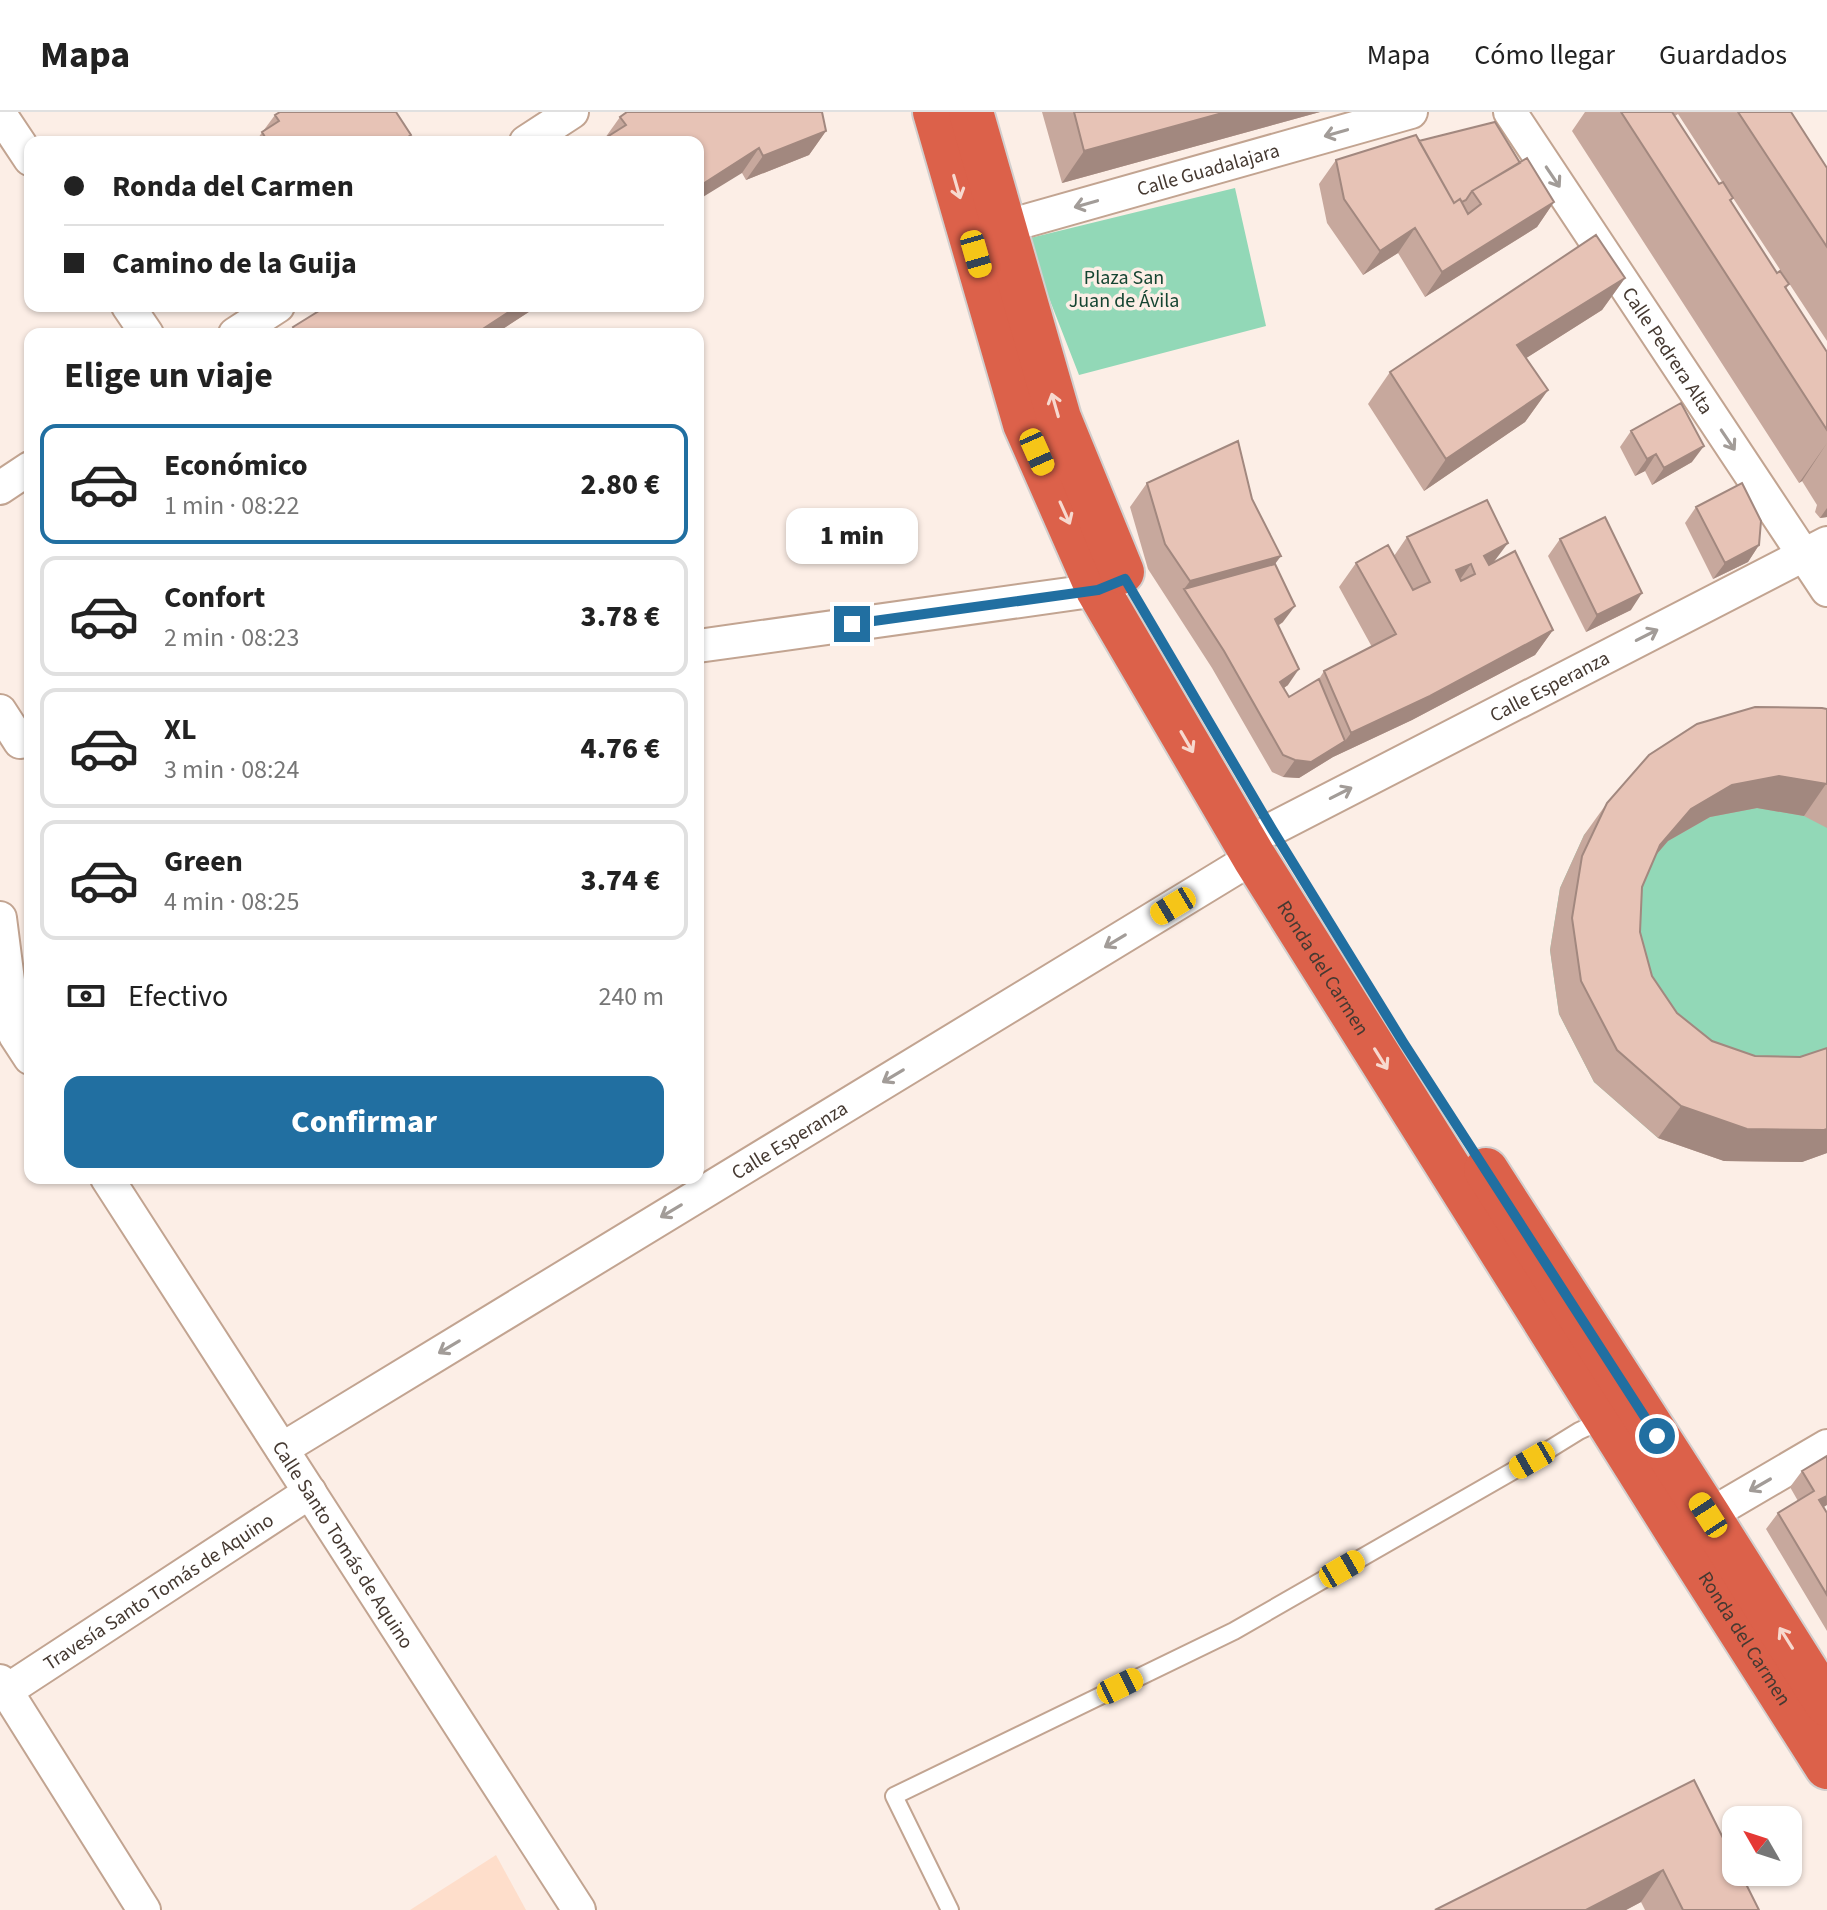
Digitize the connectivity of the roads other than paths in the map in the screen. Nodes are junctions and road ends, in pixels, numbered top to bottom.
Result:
1 (572, 112) edge
2 (935, 112) edge
3 (971, 112) edge
4 (1411, 112) edge
5 (1510, 112) edge
6 (0, 114) edge
7 (535, 136) edge
8 (24, 150) edge
9 (1004, 227) junction
10 (269, 312) edge
11 (244, 328) edge
12 (24, 472) edge
13 (0, 488) edge
14 (1815, 548) edge
15 (1112, 584) junction
16 (1827, 590) edge
17 (704, 645) edge
18 (0, 711) edge
19 (17, 743) edge
20 (1263, 843) junction
21 (0, 918) edge
22 (24, 1049) edge
23 (111, 1184) edge
24 (1607, 1419) junction
25 (1827, 1446) edge
26 (282, 1449) junction
27 (310, 1492) junction
28 (1693, 1524) junction
29 (3, 1686) edge
30 (1827, 1704) edge
31 (1827, 1767) edge
32 (144, 1910) edge
33 (579, 1910) edge
34 (950, 1910) edge

1 - 7 street
2 -> 15 highway, Ronda del Carmen
3 - 9 highway, Ronda del Carmen
4 -> 9 street, Calle Guadalajara
5 -> 14 street, Calle Pedrera Alta
6 - 8 street
15 -> 9 highway, Ronda del Carmen
10 - 11 street
12 - 13 street
14 - 16 street, Calle Pedrera Alta
20 -> 14 street, Calle Esperanza
15 - 17 street
15 - 20 highway, Ronda del Carmen
18 - 19 street
20 -> 24 highway, Ronda del Carmen
20 -> 26 street, Calle Esperanza
20 - 28 highway, Ronda del Carmen
21 - 22 street
23 - 26 street, Calle Santo Tomás de Aquino
24 - 28 highway, Ronda del Carmen
24 - 34 lane
25 -> 28 street
26 - 27 street, Calle Santo Tomás de Aquino
27 - 29 street, Travesía Santo Tomás de Aquino
27 - 33 street, Calle Santo Tomás de Aquino
30 -> 28 highway, Ronda del Carmen
28 - 31 highway, Ronda del Carmen
29 - 32 street, Travesía Santo Tomás de Aquino

